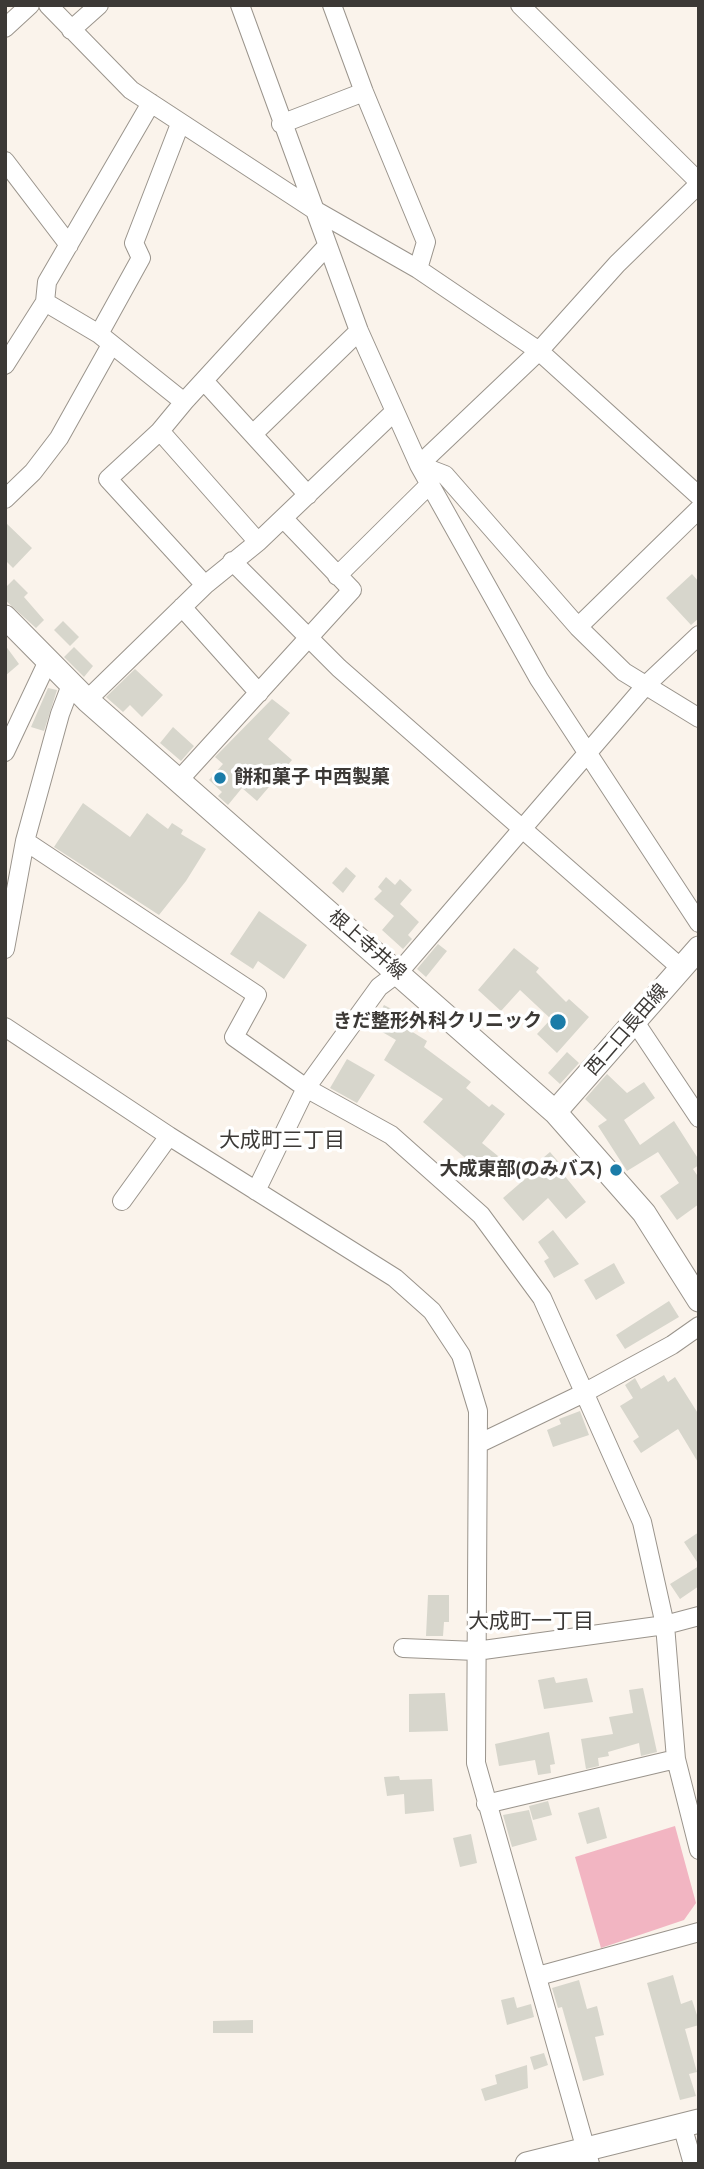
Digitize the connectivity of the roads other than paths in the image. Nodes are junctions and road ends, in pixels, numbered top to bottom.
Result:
1 (30, 5) edge
2 (48, 5) edge
3 (99, 5) edge
4 (240, 5) edge
5 (332, 5) edge
6 (520, 5) edge
7 (5, 28) edge
8 (71, 30) junction
9 (364, 92) junction
10 (151, 103) junction
11 (180, 124) junction
12 (281, 124) junction
13 (5, 161) edge
14 (699, 183) edge
15 (313, 209) junction
16 (69, 245) junction
17 (326, 247) junction
18 (418, 269) junction
19 (45, 302) junction
20 (359, 331) junction
21 (105, 340) junction
22 (538, 351) junction
23 (5, 365) edge
24 (205, 382) junction
25 (184, 402) junction
26 (394, 412) junction
27 (160, 431) junction
28 (253, 434) junction
29 (419, 465) junction
30 (430, 484) junction
31 (308, 495) junction
32 (699, 496) edge
33 (5, 499) edge
34 (699, 509) edge
35 (283, 518) junction
36 (258, 542) junction
37 (232, 561) junction
38 (337, 576) junction
39 (205, 585) junction
40 (182, 607) junction
41 (5, 617) edge
42 (578, 627) junction
43 (699, 635) edge
44 (308, 638) junction
45 (47, 663) junction
46 (646, 685) junction
47 (79, 692) junction
48 (259, 693) junction
49 (699, 719) edge
50 (5, 752) edge
51 (587, 756) junction
52 (179, 780) junction
53 (521, 830) junction
54 (26, 841) junction
55 (699, 923) edge
56 (699, 948) edge
57 (5, 949) edge
58 (681, 968) junction
59 (399, 972) junction
60 (635, 1022) junction
61 (5, 1027) edge
62 (306, 1088) junction
63 (555, 1112) junction
64 (699, 1118) edge
65 (169, 1136) junction
66 (256, 1191) junction
67 (122, 1201) dead end
68 (699, 1300) edge
69 (699, 1326) edge
70 (582, 1394) junction
71 (478, 1444) junction
72 (699, 1616) edge
73 (665, 1625) junction
74 (404, 1647) dead end
75 (476, 1651) junction
76 (676, 1759) junction
77 (486, 1804) junction
78 (699, 1850) edge
79 (699, 1932) edge
80 (538, 1976) junction
81 (690, 2123) edge
82 (588, 2156) edge
83 (527, 2164) edge
84 (693, 2164) edge

1 - 7 street
2 - 8 street
3 - 8 street
4 - 12 street
5 - 9 street
6 - 14 street
8 - 10 street
9 - 12 street
9 - 18 street
10 - 11 street
10 - 16 street
11 - 15 street
11 - 21 street
12 - 15 street
13 - 16 street
14 - 22 street
15 - 17 street
15 - 18 street
16 - 19 street
17 - 20 street
17 - 24 street
18 - 22 street
19 - 21 street
19 - 23 street
20 - 26 street
20 - 28 street
21 - 25 street
21 - 33 street
22 - 29 street
22 - 32 street
24 - 25 street
24 - 28 street
25 - 27 street
26 - 29 street
26 - 31 street
27 - 36 street
27 - 39 street
28 - 31 street
29 - 30 street
29 - 42 street
30 - 38 street
30 - 51 street
31 - 35 street
34 - 42 street
35 - 36 street
35 - 38 street
36 - 37 street
37 - 39 street
37 - 44 street
38 - 44 street
39 - 40 street
40 - 47 street
40 - 48 street
41 - 45 main road, 根上寺井線
42 - 46 street
43 - 46 street
44 - 48 street
44 - 53 street
45 - 47 main road, 根上寺井線
45 - 50 street
46 - 49 street
46 - 51 street
47 - 52 main road, 根上寺井線
47 - 54 street
48 - 52 street
51 - 53 street
51 - 55 street
52 - 59 main road, 根上寺井線
53 - 58 street
53 - 59 street
54 - 57 street
54 - 62 street
56 - 58 main road, 西二口長田線
58 - 60 main road, 西二口長田線
59 - 62 street
59 - 63 main road, 根上寺井線
60 - 63 main road, 西二口長田線
60 - 64 street
61 - 65 street
62 - 66 street
62 - 70 street
63 - 68 main road, 根上寺井線
65 - 66 street
65 - 67 street
66 - 71 street
69 - 70 street
70 - 71 street
70 - 73 street
71 - 75 street
72 - 73 street
73 - 75 street
73 - 76 street
74 - 75 street
75 - 77 street
76 - 77 street
76 - 78 street
77 - 80 street
79 - 80 street
80 - 82 street
81 - 82 main road
81 - 84 street
82 - 83 main road

